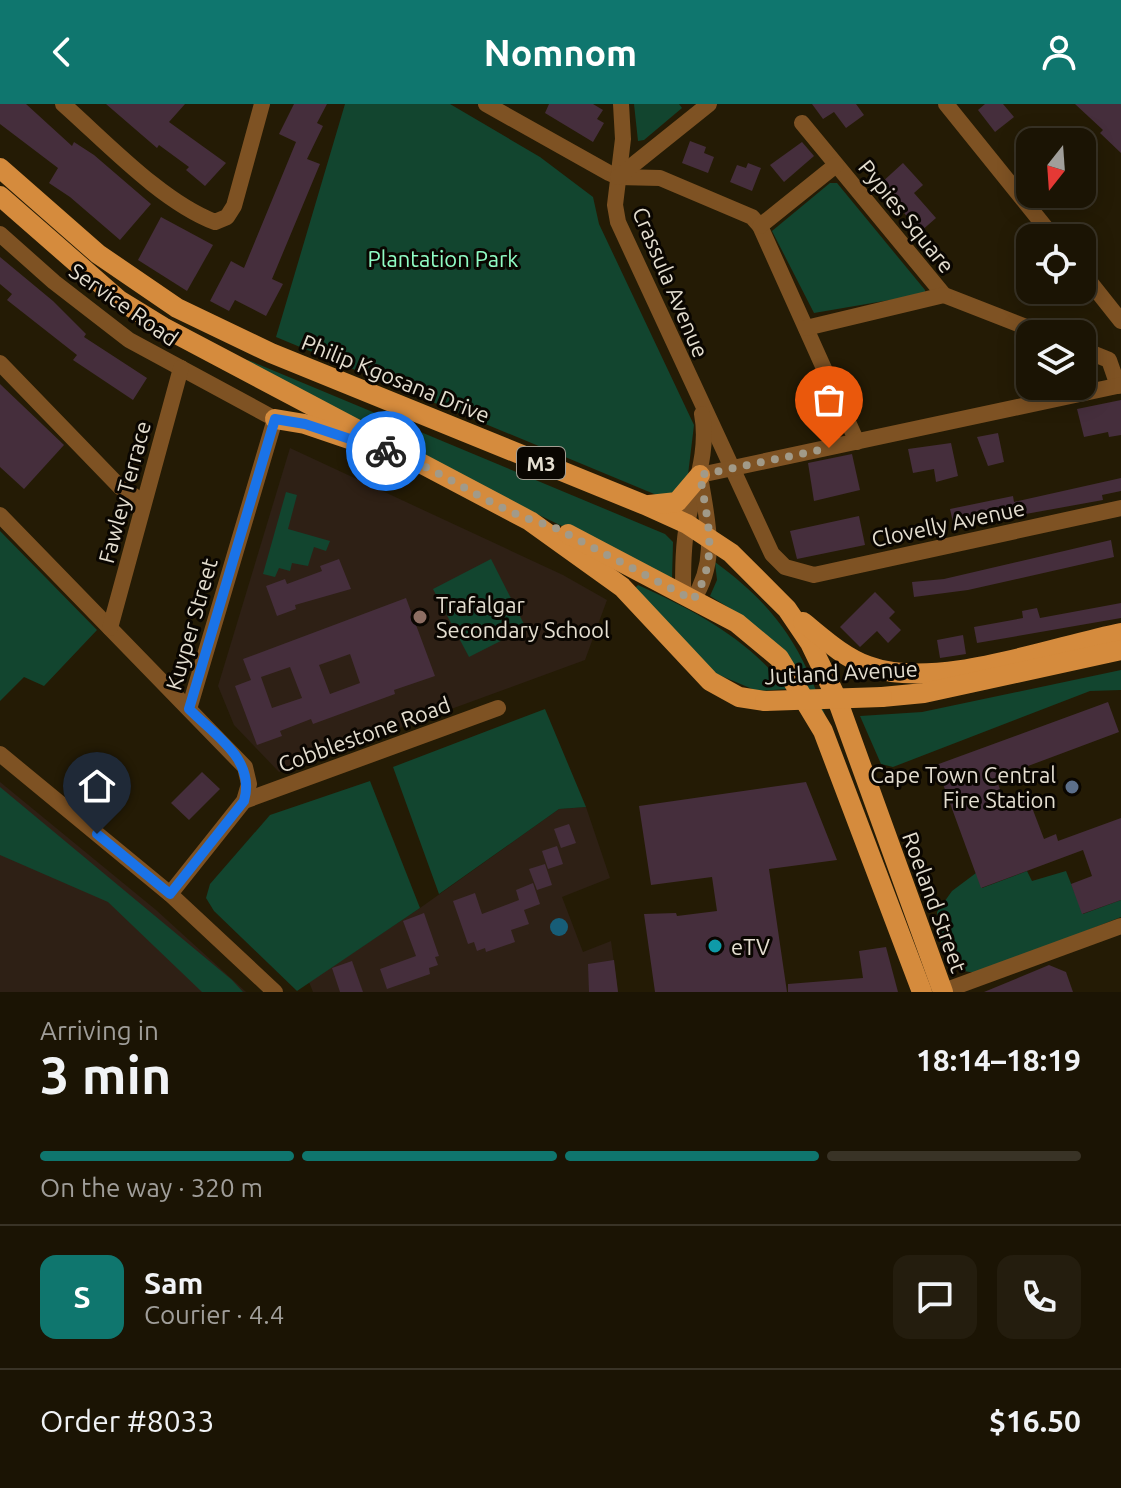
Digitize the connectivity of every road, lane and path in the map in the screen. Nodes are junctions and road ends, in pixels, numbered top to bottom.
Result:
1 (63, 104) edge
2 (486, 104) edge
3 (621, 104) edge
4 (709, 104) edge
5 (946, 104) edge
6 (255, 108) edge
7 (802, 123) dead end
8 (836, 165) junction
9 (0, 168) edge
10 (618, 177) junction
11 (0, 196) edge
12 (1043, 224) edge
13 (760, 226) junction
14 (0, 234) edge
15 (1096, 290) edge
16 (944, 295) junction
17 (1121, 321) edge
18 (1016, 323) edge
19 (806, 328) junction
20 (1096, 355) edge
21 (0, 363) edge
22 (181, 368) junction
23 (1119, 385) edge
24 (700, 403) junction
25 (275, 419) junction
26 (857, 442) junction
27 (414, 460) junction
28 (735, 469) junction
29 (700, 475) junction
30 (143, 502) junction
31 (645, 505) junction
32 (1121, 508) edge
33 (0, 515) edge
34 (530, 521) junction
35 (687, 524) junction
36 (708, 536) junction
37 (785, 567) joint
38 (688, 597) junction
39 (787, 609) junction
40 (110, 628) junction
41 (1121, 633) edge
42 (1121, 650) edge
43 (498, 708) dead end
44 (189, 709) junction
45 (0, 754) edge
46 (244, 801) junction
47 (170, 894) junction
48 (1121, 926) edge
49 (275, 992) edge
50 (922, 992) edge
51 (942, 992) edge

1 - 6 street
2 - 10 street
3 - 10 street, Crassula Avenue
4 - 10 street
5 - 12 street
7 - 8 street, Pypies Square
8 - 13 street, Pypies Square
8 - 16 street, Pypies Square
9 - 31 main road, Philip Kgosana Drive / M3
10 - 13 street
10 - 24 street, Crassula Avenue
11 - 27 main road, M3
13 - 19 street
14 - 22 street, Service Road
15 - 17 street
16 - 18 street, Pypies Square
16 - 19 street, Pypies Square
19 - 26 street
20 - 23 street
21 - 30 street
22 - 25 street, Service Road
22 - 30 street, Fawley Terrace
23 - 26 street
24 - 28 street, Crassula Avenue
24 - 29 street, Crassula Avenue
25 - 27 main road
25 - 44 street, Kuyper Street
26 - 28 street
27 - 34 main road, M3
28 - 29 street
28 - 37 street, Crassula Avenue
29 - 31 main road
29 - 35 street, Crassula Avenue
29 - 36 street, Crassula Avenue
30 - 40 street, Fawley Terrace
31 - 35 main road, Philip Kgosana Drive / M3
32 - 37 street, Clovelly Avenue
33 - 40 street
34 - 38 main road, Roeland Street
34 - 42 main road, Jutland Avenue / M3, bridge
35 - 36 main road, Philip Kgosana Drive / M3
35 - 38 street, Crassula Avenue
36 - 38 street, Crassula Avenue
36 - 39 main road, Philip Kgosana Drive / M3
38 - 50 main road, Roeland Street
39 - 41 main road, Jutland Avenue / M3
39 - 51 main road, Roeland Street
40 - 44 street
43 - 46 street, Cobblestone Road
44 - 46 street, Kuyper Street
45 - 47 street
46 - 47 street
47 - 49 street
48 - 51 street

